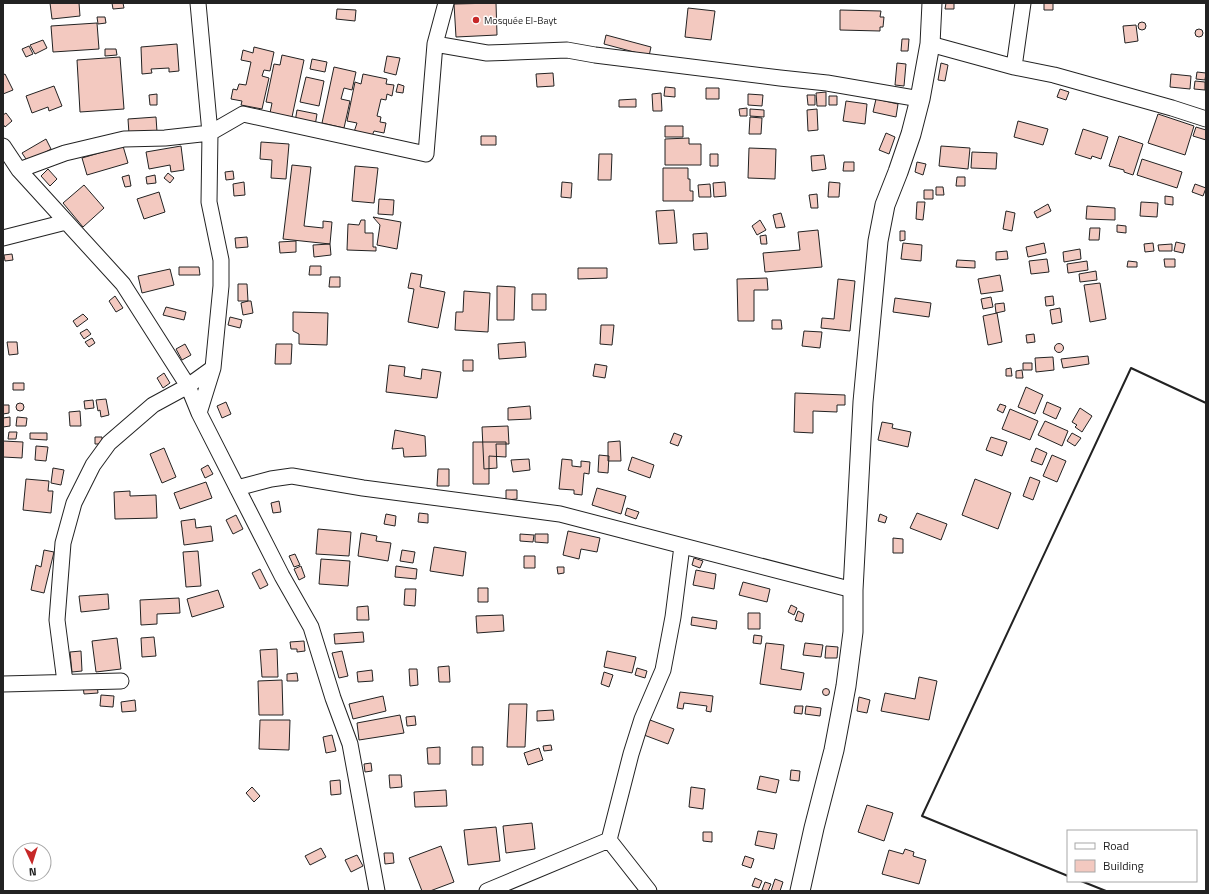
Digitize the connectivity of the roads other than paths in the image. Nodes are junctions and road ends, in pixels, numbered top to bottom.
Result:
1 (198, 3) edge
2 (446, 3) edge
3 (932, 3) edge
4 (1023, 3) edge
5 (435, 44) junction
6 (930, 44) junction
7 (1014, 67) junction
8 (920, 99) junction
9 (1206, 119) edge
10 (210, 133) junction
11 (3, 146) edge
12 (19, 170) junction
13 (66, 222) junction
14 (3, 238) edge
15 (213, 368) junction
16 (188, 386) junction
17 (199, 413) junction
18 (237, 488) junction
19 (682, 546) junction
20 (853, 590) junction
21 (121, 681) dead end
22 (65, 682) junction
23 (3, 684) edge
24 (609, 840) junction
25 (377, 891) edge
26 (487, 891) edge
27 (649, 891) edge
28 (800, 891) edge

1 - 10 street
2 - 5 street
3 - 6 street
4 - 7 street
5 - 8 street
5 - 10 street
6 - 7 street
6 - 8 street
7 - 9 street
8 - 20 street
10 - 12 street
10 - 15 street
11 - 12 street
12 - 13 street
13 - 14 street
13 - 16 street
15 - 16 street
15 - 17 street
16 - 17 street
16 - 22 street
17 - 18 street
18 - 19 street
18 - 25 street
19 - 20 street
19 - 24 street
20 - 28 street
21 - 22 street
22 - 23 street
24 - 26 street
24 - 27 street

